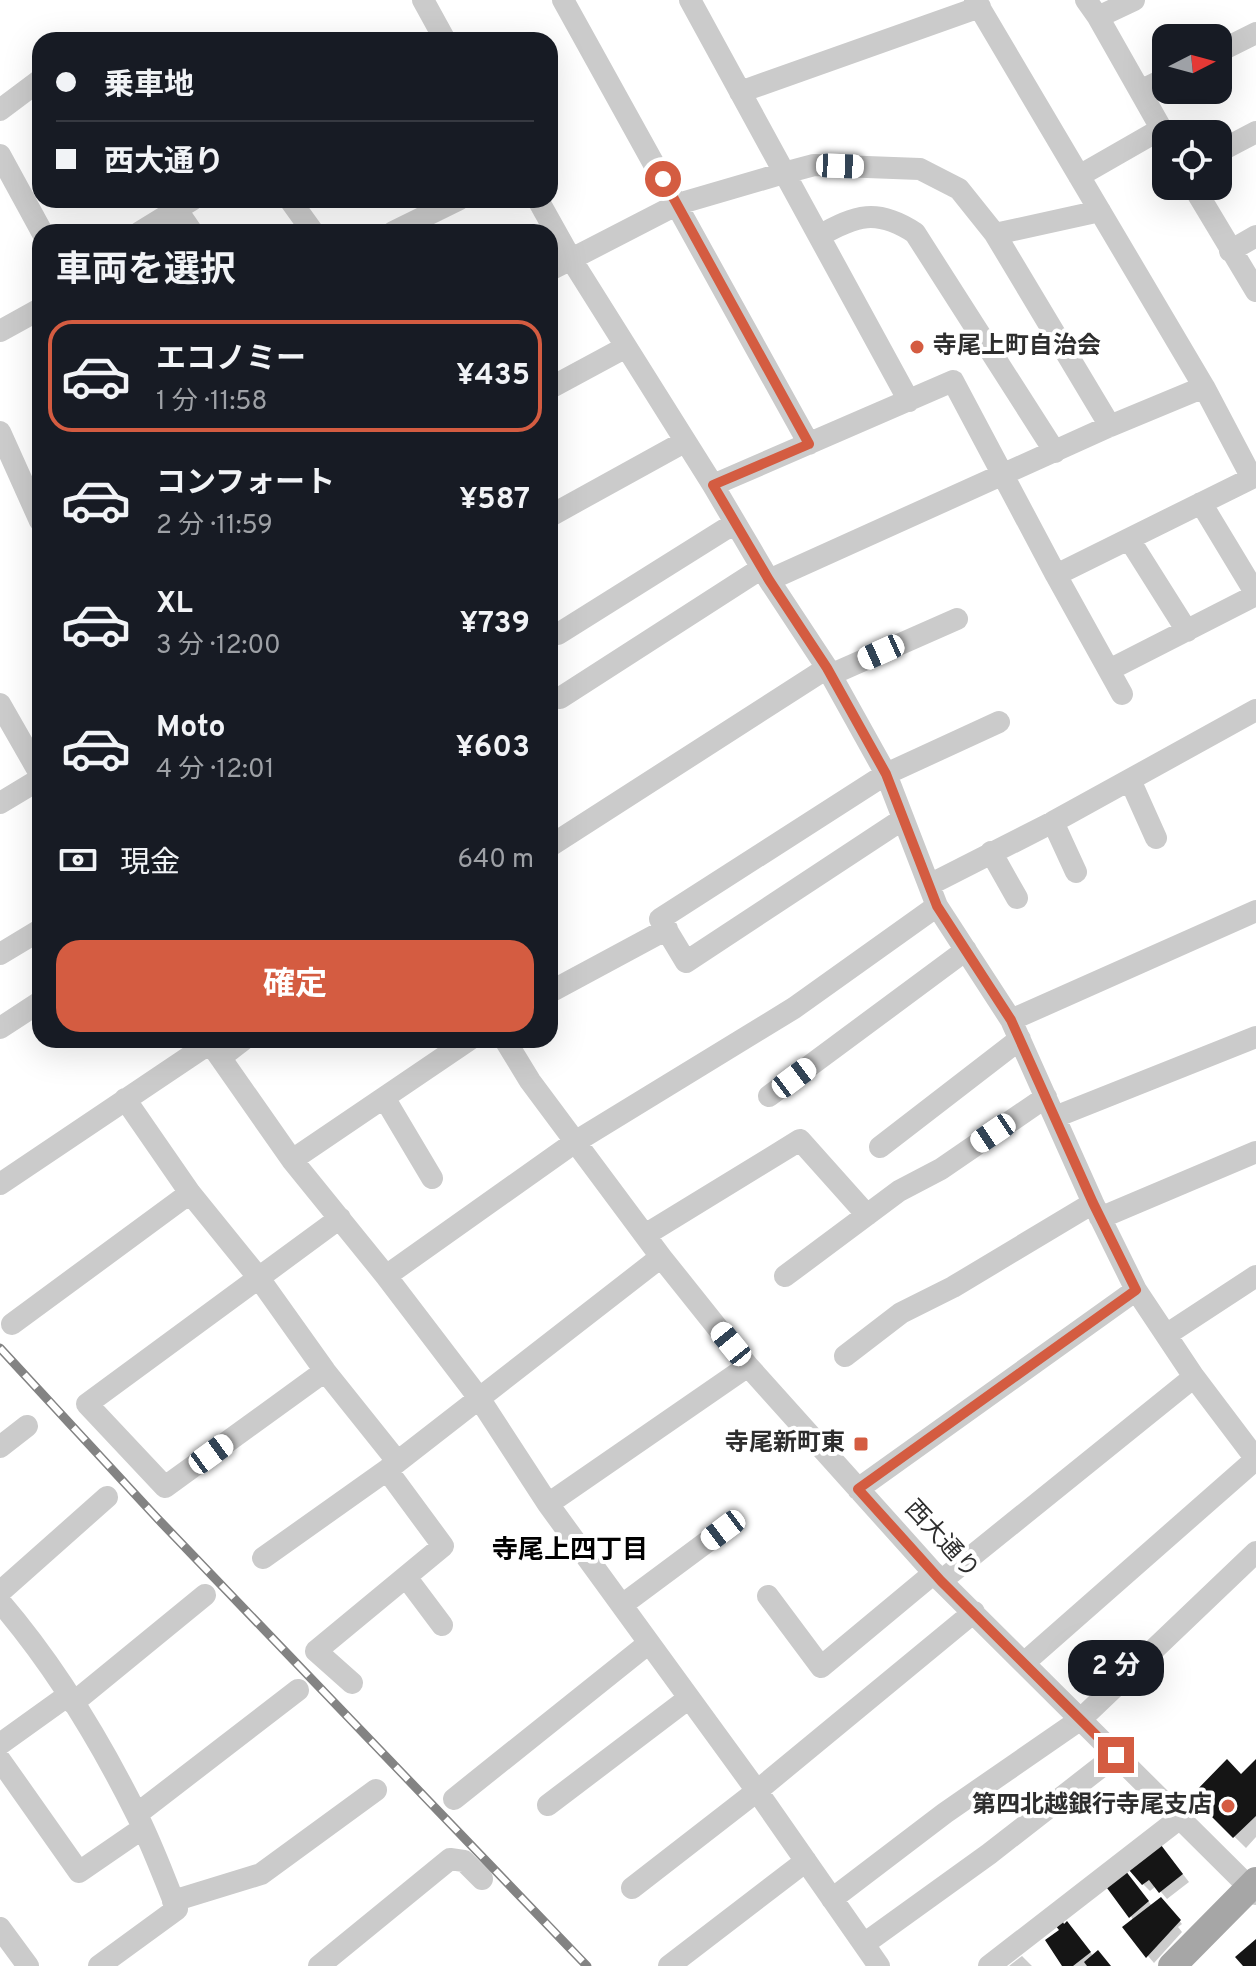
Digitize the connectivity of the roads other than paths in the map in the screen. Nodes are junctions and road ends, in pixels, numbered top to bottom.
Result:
1 (423, 0) edge
2 (563, 0) edge
3 (690, 0) edge
4 (1134, 0) edge
5 (978, 4) edge
6 (1092, 9) edge
7 (441, 32) edge
8 (1256, 33) edge
9 (1232, 45) edge
10 (1152, 85) edge
11 (32, 86) edge
12 (1140, 91) junction
13 (740, 92) junction
14 (0, 110) edge
15 (1157, 120) edge
16 (1256, 132) edge
17 (1152, 139) edge
18 (1232, 145) edge
19 (3, 167) edge
20 (784, 173) junction
21 (1079, 176) junction
22 (1201, 200) edge
23 (678, 204) junction
24 (173, 208) edge
25 (442, 208) edge
26 (1100, 211) junction
27 (37, 224) edge
28 (151, 224) edge
29 (409, 224) edge
30 (995, 234) junction
31 (558, 236) edge
32 (819, 236) junction
33 (1256, 236) edge
34 (1230, 251) junction
35 (571, 259) junction
36 (558, 266) edge
37 (1256, 291) edge
38 (32, 313) edge
39 (0, 331) edge
40 (626, 347) junction
41 (558, 384) edge
42 (1204, 387) junction
43 (909, 401) junction
44 (1110, 426) junction
45 (684, 442) junction
46 (809, 444) junction
47 (3, 447) edge
48 (1055, 452) junction
49 (1003, 476) junction
50 (1254, 477) edge
51 (713, 485) junction
52 (1201, 503) junction
53 (32, 505) edge
54 (558, 512) edge
55 (735, 523) junction
56 (1129, 539) junction
57 (765, 574) junction
58 (1056, 575) junction
59 (1256, 595) edge
60 (957, 619) dead end
61 (1187, 631) junction
62 (558, 634) dead end
63 (1109, 670) junction
64 (828, 672) junction
65 (1122, 694) dead end
66 (560, 698) dead end
67 (0, 704) edge
68 (1256, 710) edge
69 (999, 722) dead end
70 (32, 762) edge
71 (886, 774) junction
72 (1130, 780) junction
73 (32, 782) edge
74 (0, 803) edge
75 (903, 819) junction
76 (1053, 822) junction
77 (1156, 838) dead end
78 (558, 841) edge
79 (991, 852) junction
80 (1076, 872) dead end
81 (933, 896) junction
82 (1017, 898) dead end
83 (1256, 911) edge
84 (667, 929) junction
85 (32, 935) edge
86 (966, 950) junction
87 (0, 954) edge
88 (558, 988) edge
89 (32, 1007) edge
90 (0, 1028) edge
91 (1016, 1030) junction
92 (1256, 1037) edge
93 (211, 1048) edge
94 (214, 1048) edge
95 (458, 1048) edge
96 (510, 1048) edge
97 (769, 1096) dead end
98 (125, 1099) junction
99 (385, 1099) junction
100 (1050, 1107) junction
101 (575, 1142) junction
102 (880, 1147) dead end
103 (1256, 1152) edge
104 (292, 1160) junction
105 (432, 1178) dead end
106 (0, 1184) edge
107 (190, 1193) junction
108 (1097, 1211) junction
109 (867, 1215) junction
110 (340, 1218) junction
111 (645, 1235) junction
112 (661, 1257) junction
113 (386, 1276) junction
114 (785, 1276) dead end
115 (1256, 1276) edge
116 (258, 1277) junction
117 (1136, 1290) junction
118 (12, 1324) dead end
119 (1166, 1335) junction
120 (845, 1356) dead end
121 (748, 1366) junction
122 (325, 1371) junction
123 (1194, 1377) junction
124 (479, 1398) junction
125 (27, 1426) dead end
126 (1248, 1432) edge
127 (0, 1447) edge
128 (1256, 1459) edge
129 (392, 1466) junction
130 (858, 1489) junction
131 (107, 1497) dead end
132 (548, 1504) junction
133 (723, 1530) dead end
134 (1256, 1552) edge
135 (263, 1558) dead end
136 (406, 1577) junction
137 (937, 1577) junction
138 (0, 1592) edge
139 (205, 1595) dead end
140 (768, 1596) dead end
141 (0, 1602) edge
142 (622, 1605) junction
143 (974, 1612) junction
144 (442, 1625) dead end
145 (649, 1643) junction
146 (1024, 1663) junction
147 (352, 1683) dead end
148 (298, 1690) dead end
149 (689, 1698) junction
150 (70, 1700) junction
151 (1081, 1719) junction
152 (0, 1744) edge
153 (1116, 1755) junction
154 (0, 1760) edge
155 (376, 1790) dead end
156 (757, 1791) junction
157 (454, 1799) dead end
158 (548, 1805) dead end
159 (1180, 1818) junction
160 (140, 1821) junction
161 (806, 1861) junction
162 (482, 1879) dead end
163 (1254, 1887) edge
164 (632, 1888) dead end
165 (832, 1899) junction
166 (173, 1901) junction
167 (0, 1928) edge
168 (864, 1944) junction
169 (28, 1966) edge
170 (99, 1966) edge
171 (319, 1966) edge
172 (669, 1966) edge
173 (879, 1966) edge
174 (989, 1966) edge
175 (1172, 1966) edge

1 - 7 street
2 - 23 street
3 - 13 street
4 - 6 street
5 - 13 street
5 - 21 street
6 - 12 street
8 - 9 street
10 - 12 street
11 - 14 street
12 - 15 street
13 - 20 street
16 - 18 street
17 - 21 street
19 - 27 street
20 - 23 street
20 - 30 street
20 - 32 street
21 - 26 street
22 - 34 street
23 - 35 street
23 - 46 street
24 - 28 street
25 - 29 street
26 - 30 street
26 - 42 street
30 - 44 street
31 - 35 street
32 - 43 street
32 - 48 street
33 - 34 street
34 - 37 street
35 - 36 street
35 - 40 street
38 - 39 street
40 - 41 street
40 - 45 street
42 - 44 street
42 - 50 street
43 - 46 street
43 - 49 street
44 - 48 street
45 - 51 street
45 - 54 street
46 - 51 street
47 - 53 street
48 - 49 street
49 - 57 street
49 - 58 street
50 - 52 street
51 - 55 street
52 - 56 street
52 - 59 street
55 - 57 street
55 - 62 street
56 - 58 street
56 - 61 street
57 - 64 street
57 - 66 street
58 - 63 street
59 - 61 street
60 - 64 street
61 - 63 street
63 - 65 street
64 - 71 street
64 - 78 street
67 - 70 street
68 - 72 street
69 - 71 street
71 - 75 street
71 - 84 street
72 - 76 street
72 - 77 street
73 - 74 street
75 - 81 street
75 - 84 street
76 - 79 street
76 - 80 street
79 - 81 street
79 - 82 street
81 - 86 street
81 - 101 street
83 - 91 street
84 - 88 street
85 - 87 street
86 - 91 street
86 - 97 street
89 - 90 street
91 - 100 street
91 - 102 street
92 - 100 street
93 - 98 street
94 - 104 street
95 - 99 street
96 - 101 street, 西大通り
98 - 106 street
98 - 107 street
99 - 104 street
99 - 105 street
100 - 108 street
100 - 109 street
101 - 111 street, 西大通り
101 - 113 street
103 - 108 street
104 - 110 street
107 - 116 street
107 - 118 street
108 - 117 street
108 - 120 street
109 - 111 street
109 - 114 street
110 - 113 street
110 - 116 street
111 - 112 street, 西大通り
112 - 121 street, 西大通り
112 - 124 street
113 - 124 street
115 - 119 street
116 - 122 street
116 - 122 street
117 - 119 street
117 - 130 street
119 - 123 street
121 - 130 street, 西大通り
121 - 132 street
122 - 129 street
123 - 126 street
123 - 137 street
124 - 129 street
124 - 132 street
125 - 127 street
126 - 128 street
128 - 146 street
129 - 135 street
129 - 136 street
130 - 137 street, 西大通り
131 - 138 street
132 - 142 street
133 - 142 street
134 - 151 street
136 - 144 street
136 - 147 street
137 - 140 street
137 - 143 street, 西大通り
139 - 150 street
141 - 150 street
142 - 145 street
143 - 146 street, 西大通り
143 - 156 street
145 - 149 street
145 - 157 street
146 - 151 street, 西大通り
148 - 160 street
149 - 156 street
149 - 158 street
150 - 152 street
150 - 160 street
151 - 153 street, 西大通り
151 - 165 street
153 - 159 street, 西大通り
153 - 168 street
154 - 160 street
155 - 166 street
156 - 161 street
156 - 164 street
159 - 163 street, 西大通り
159 - 174 street
160 - 166 street
161 - 165 street
161 - 172 street
162 - 171 street
163 - 175 main road
165 - 168 street
166 - 170 street
167 - 169 street
168 - 173 street

